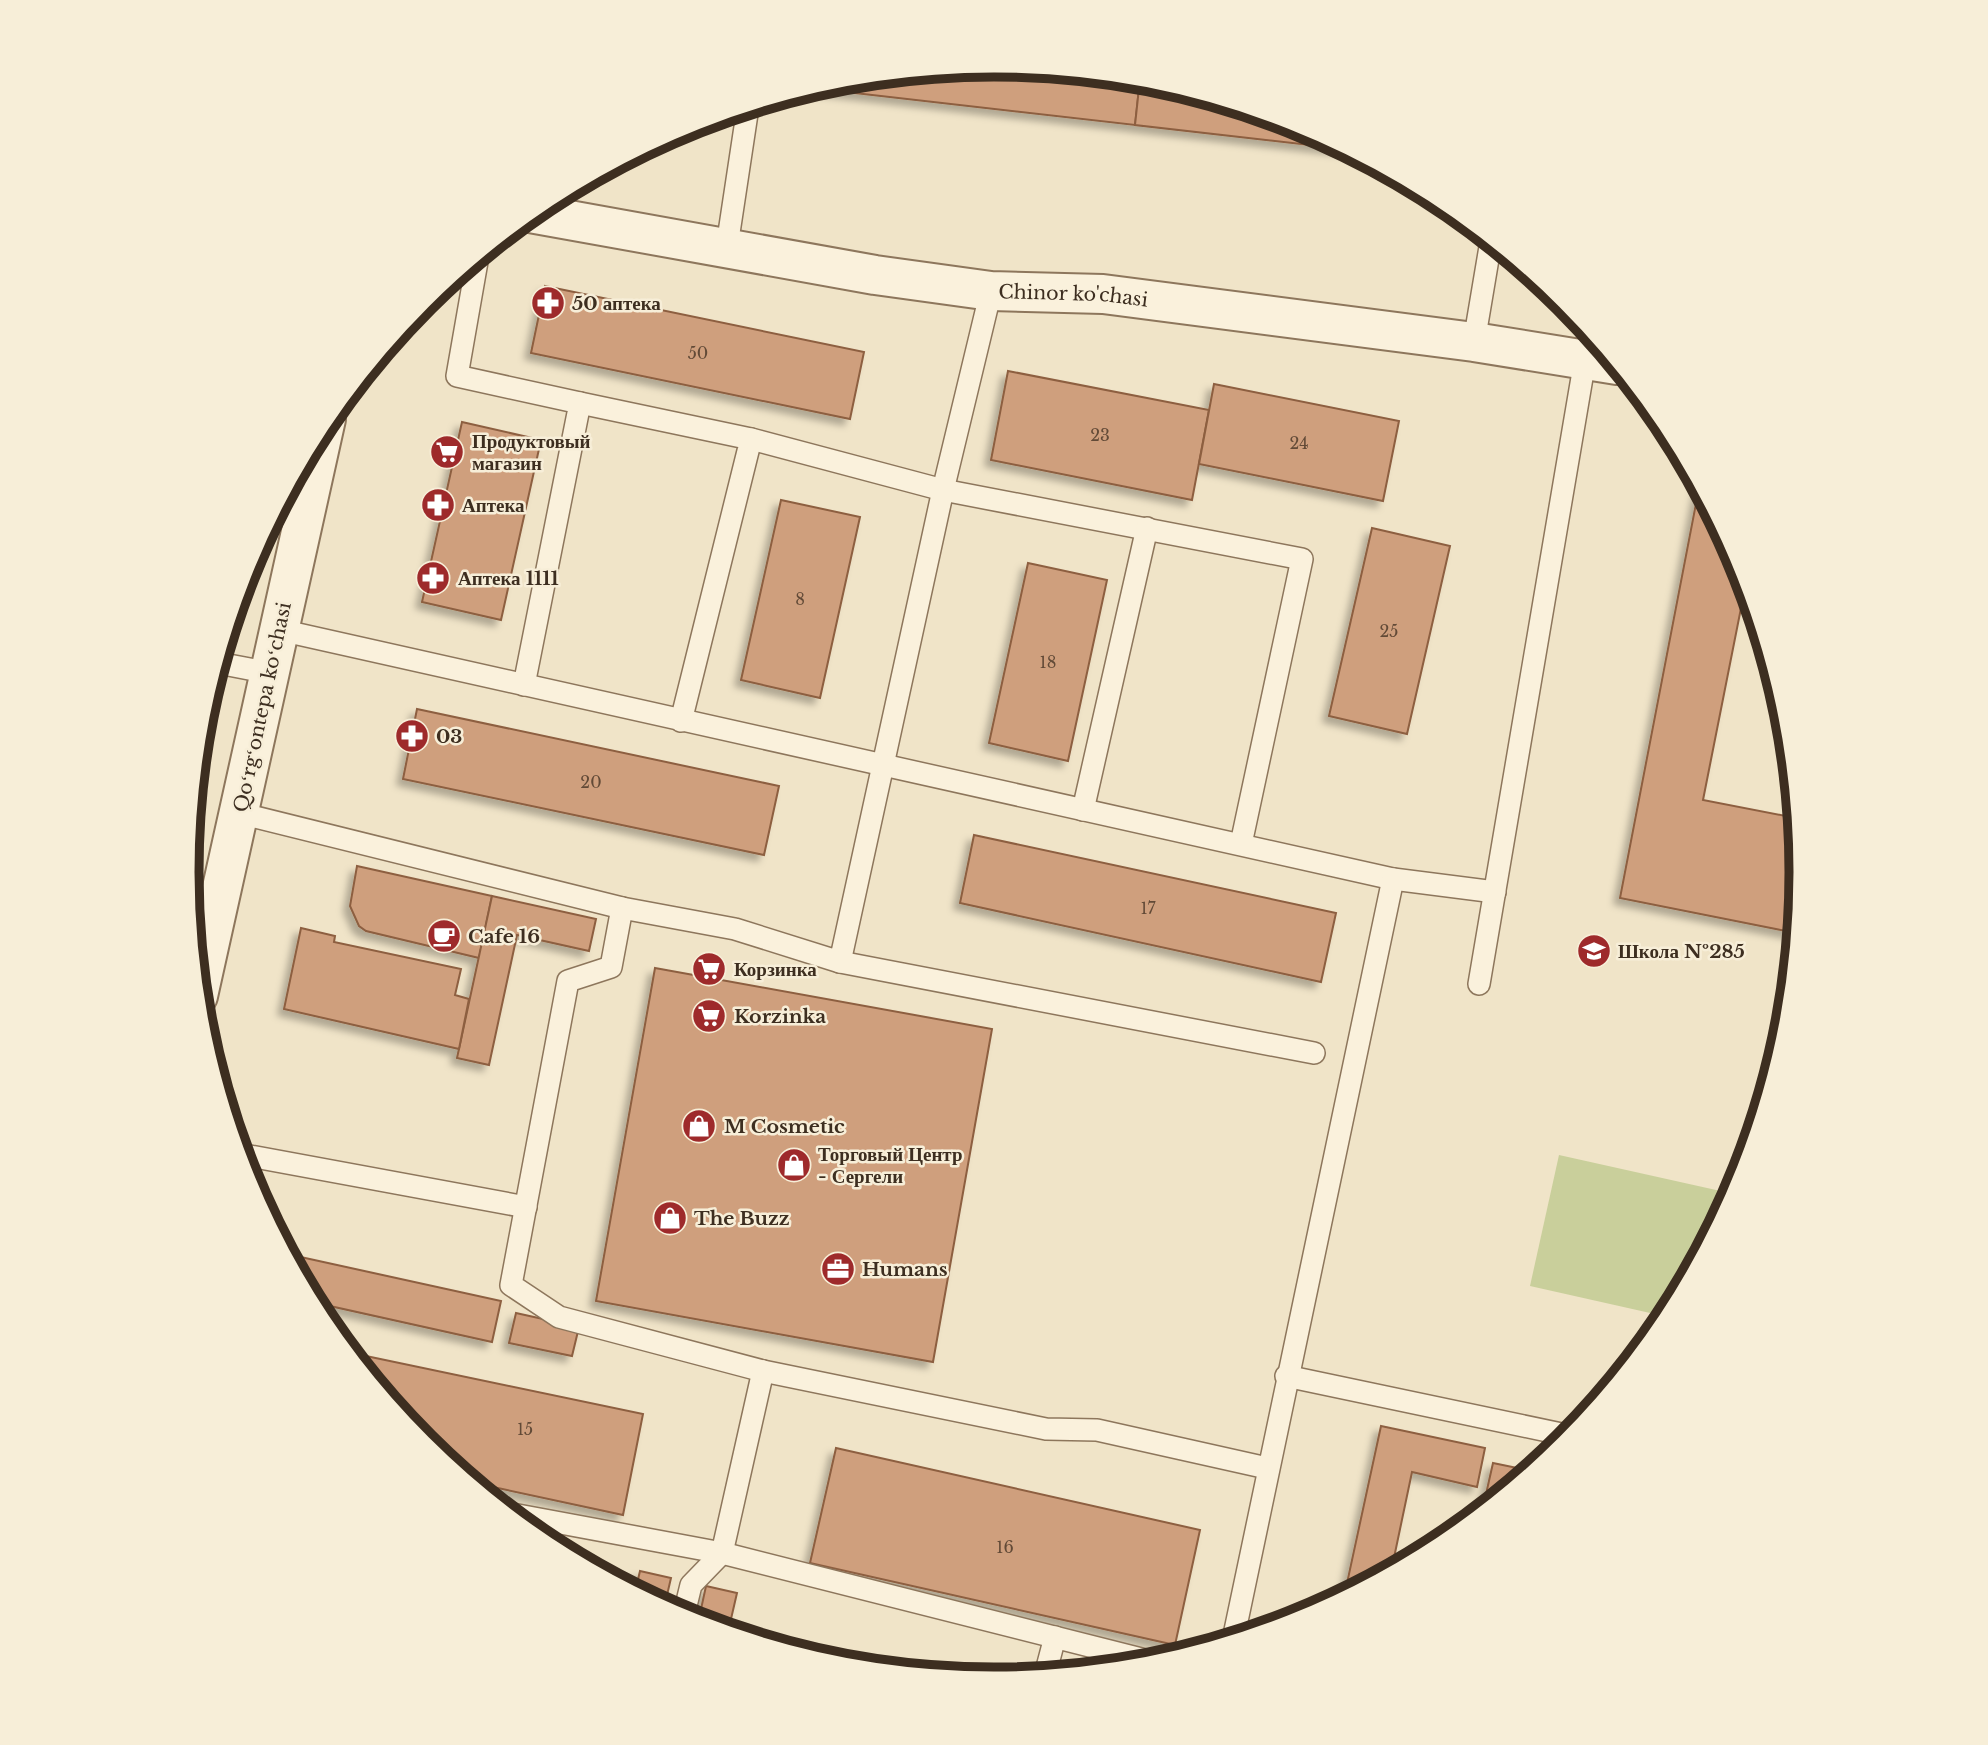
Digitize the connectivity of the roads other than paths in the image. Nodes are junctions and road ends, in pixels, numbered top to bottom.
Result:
1 (747, 116) edge
2 (546, 216) edge
3 (727, 246) junction
4 (1489, 250) edge
5 (476, 269) edge
6 (991, 290) junction
7 (1474, 342) junction
8 (1601, 362) edge
9 (580, 403) junction
10 (751, 439) junction
11 (318, 454) edge
12 (943, 490) junction
13 (1147, 528) junction
14 (279, 630) junction
15 (227, 665) edge
16 (270, 673) junction
17 (524, 685) junction
18 (681, 721) junction
19 (883, 767) junction
20 (1083, 810) junction
21 (239, 813) junction
22 (1241, 844) junction
23 (1393, 879) junction
24 (1495, 892) junction
25 (622, 908) junction
26 (840, 962) junction
27 (204, 968) edge
28 (1479, 984) dead end
29 (1314, 1052) dead end
30 (251, 1155) edge
31 (526, 1207) junction
32 (763, 1371) junction
33 (1286, 1376) junction
34 (1559, 1433) edge
35 (1268, 1468) junction
36 (528, 1517) edge
37 (722, 1553) junction
38 (686, 1605) edge
39 (1235, 1631) edge
40 (1055, 1636) junction
41 (1130, 1656) edge
42 (1047, 1666) edge

1 - 3 lane
2 - 3 street, Chinor ko'chasi
3 - 6 street, Chinor ko'chasi
4 - 7 lane
5 - 9 lane
6 - 7 street, Chinor ko'chasi
6 - 12 lane
7 - 8 street, Chinor ko'chasi
8 - 24 lane
9 - 10 lane
9 - 17 lane
10 - 12 lane
10 - 18 lane
11 - 14 street, Qoʻrgʻontepa koʻchasi
12 - 13 lane
12 - 19 lane
13 - 20 lane
13 - 22 lane
14 - 16 street, Qoʻrgʻontepa koʻchasi
14 - 17 lane
15 - 16 lane
16 - 21 street, Qoʻrgʻontepa koʻchasi
17 - 18 lane
18 - 19 lane
19 - 20 lane
19 - 26 lane
20 - 22 lane
21 - 25 lane
21 - 27 street, Qoʻrgʻontepa koʻchasi
22 - 23 lane
23 - 24 lane
23 - 33 lane
24 - 28 lane
25 - 26 lane
25 - 31 lane
26 - 29 lane
30 - 31 lane
31 - 32 lane
32 - 35 lane
32 - 37 lane
33 - 34 lane
33 - 35 lane
35 - 39 lane
36 - 37 lane
37 - 38 lane
37 - 40 lane
40 - 41 lane
40 - 42 lane

